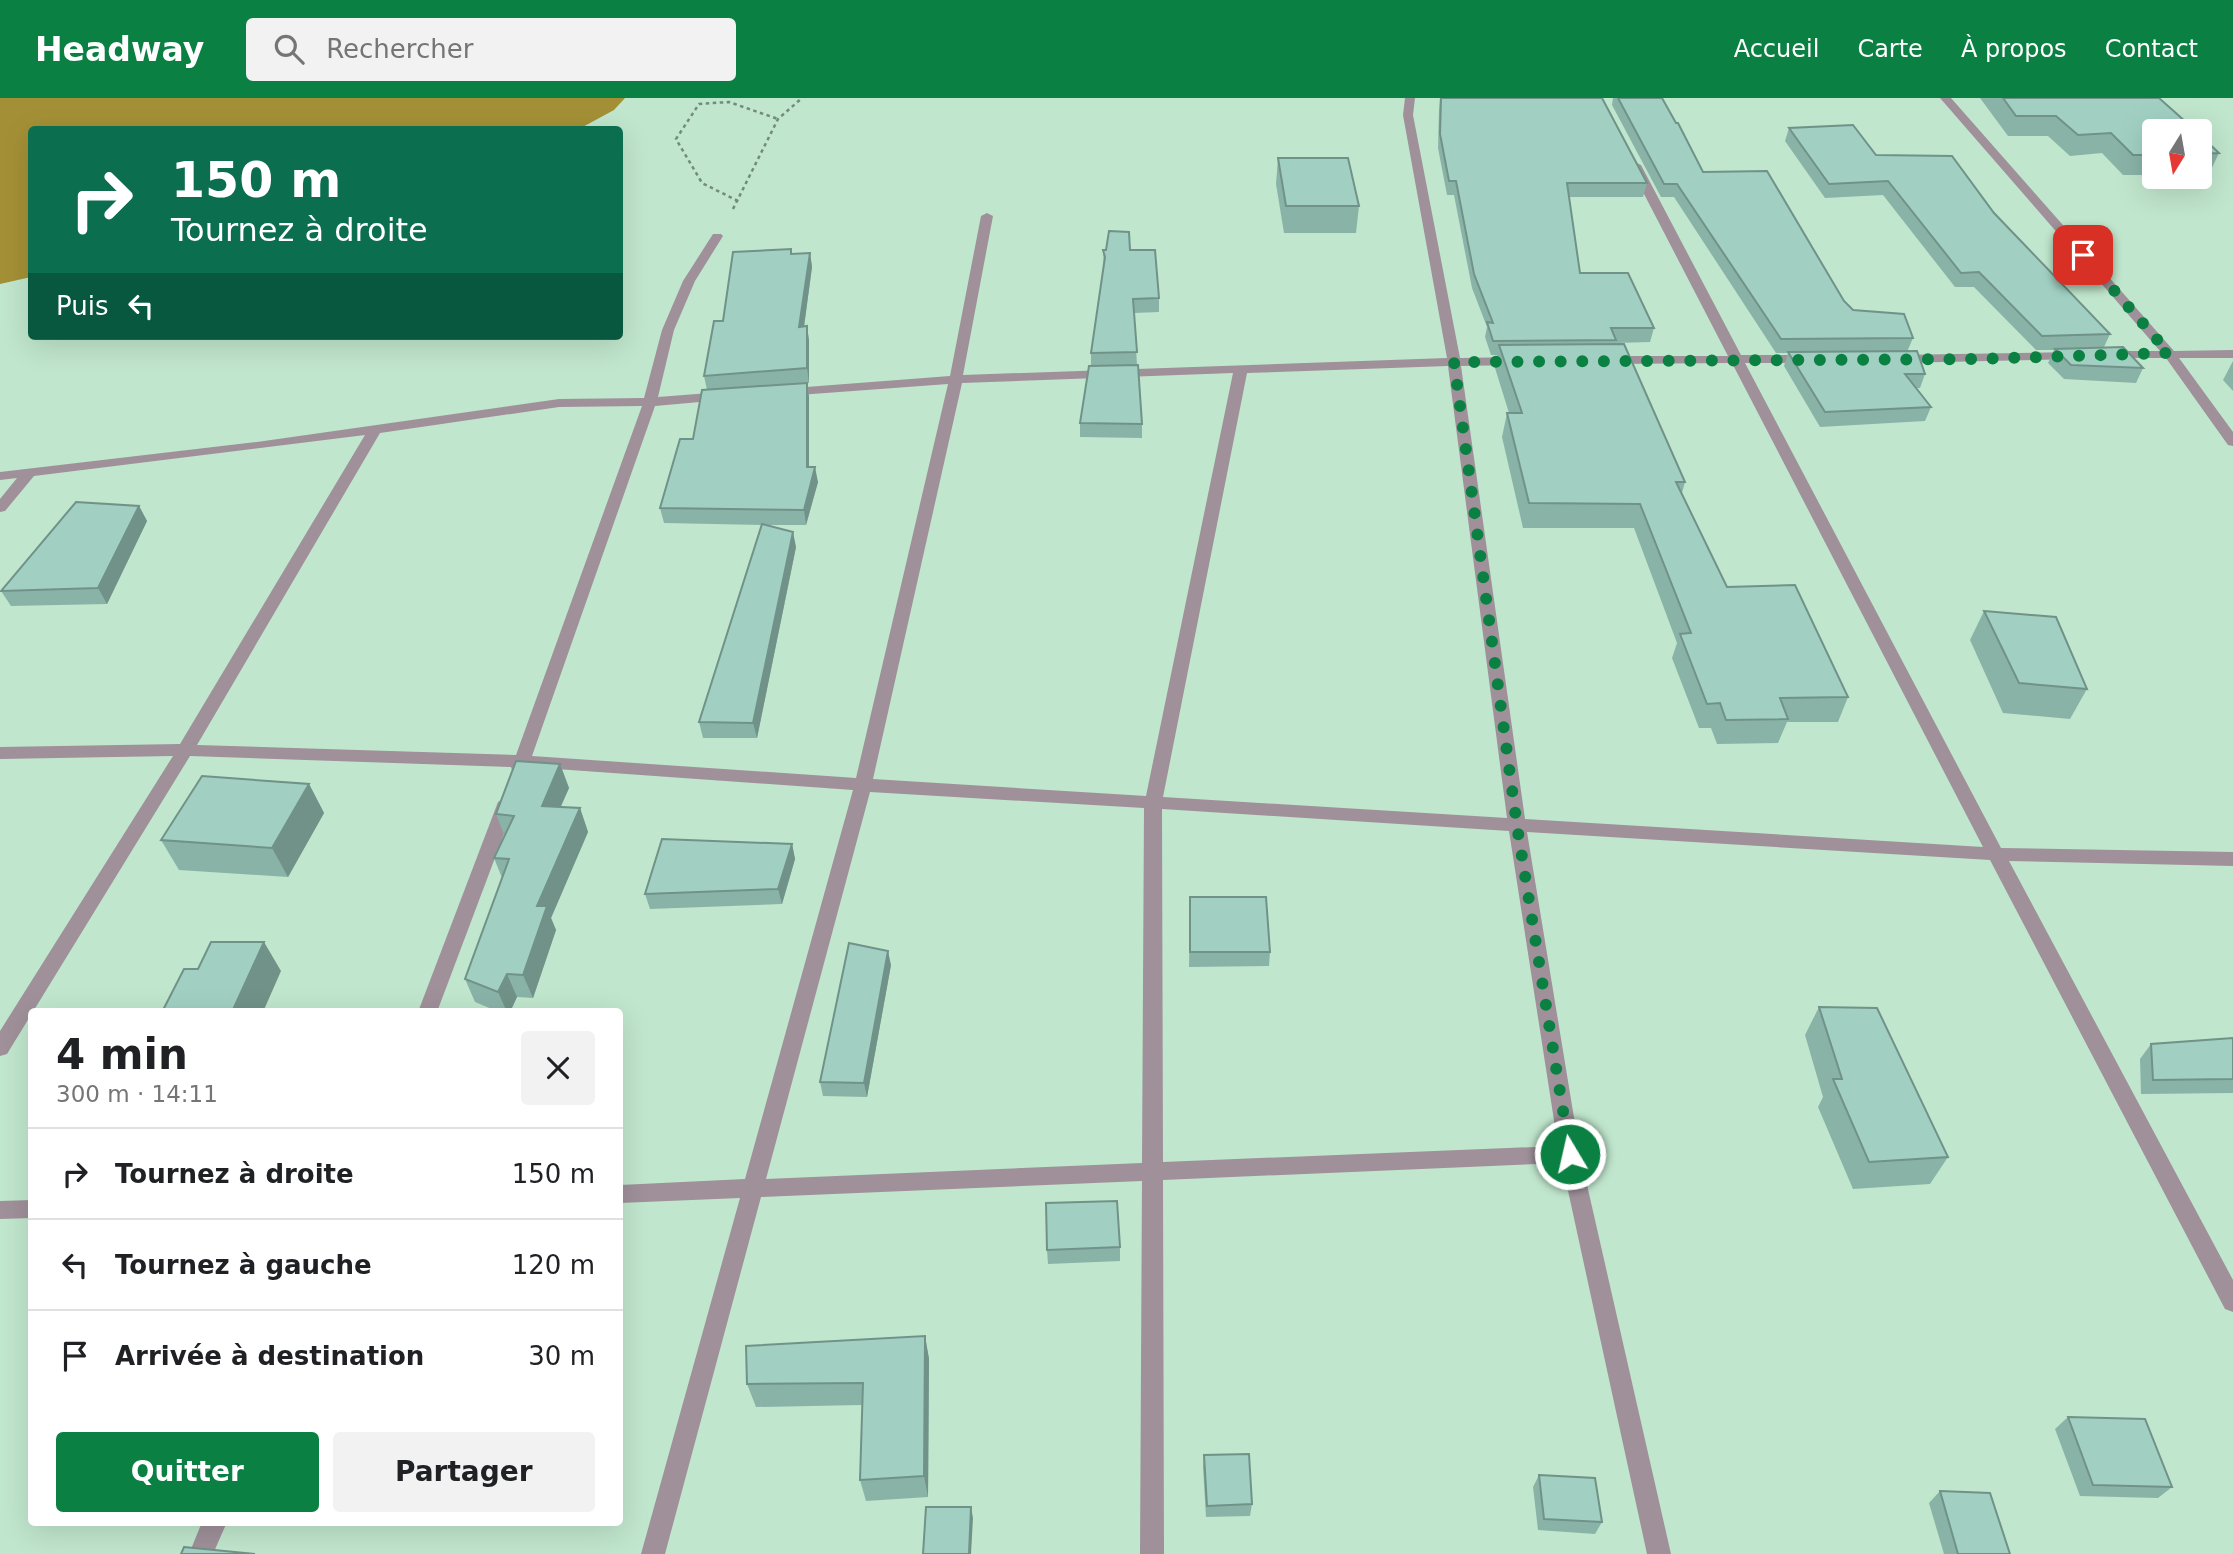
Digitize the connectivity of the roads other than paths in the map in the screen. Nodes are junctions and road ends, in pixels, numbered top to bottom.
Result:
1 (1410, 98) edge
2 (1945, 98) edge
3 (1625, 146) edge
4 (987, 216) dead end
5 (717, 236) road end
6 (2169, 353) junction
7 (2233, 354) edge
8 (1735, 359) junction
9 (1829, 359) edge
10 (1882, 359) edge
11 (1601, 360) edge
12 (1534, 361) edge
13 (1454, 362) junction
14 (1241, 368) junction
15 (956, 379) junction
16 (775, 393) edge
17 (734, 396) edge
18 (650, 402) junction
19 (375, 429) junction
20 (2233, 442) edge
21 (30, 471) junction
22 (0, 476) edge
23 (3, 502) edge
24 (185, 750) junction
25 (0, 753) edge
26 (523, 761) junction
27 (863, 785) junction
28 (1153, 803) junction
29 (1517, 826) junction
30 (1996, 855) junction
31 (2233, 859) edge
32 (430, 1008) edge
33 (0, 1048) edge
34 (1570, 1154) junction
35 (1153, 1173) junction
36 (754, 1189) junction
37 (623, 1194) edge
38 (28, 1209) edge
39 (0, 1210) edge
40 (2233, 1302) edge
41 (213, 1526) edge
42 (201, 1554) edge
43 (653, 1554) edge
44 (1152, 1554) edge
45 (1659, 1554) edge

1 - 13 street
2 - 6 street
3 - 8 street
4 - 15 street
5 - 18 street
6 - 7 street
6 - 10 street
6 - 20 street
8 - 9 street
8 - 11 street
8 - 30 street
12 - 13 street
13 - 14 street
13 - 29 street
14 - 15 street
14 - 28 street
15 - 16 street
15 - 27 street
17 - 18 street
18 - 19 street
18 - 26 street
19 - 21 street
19 - 24 street
21 - 22 street
21 - 23 street
24 - 25 street
24 - 26 street
24 - 33 street
26 - 27 street
26 - 32 street
27 - 28 street
27 - 36 street
28 - 29 street
28 - 35 street
29 - 30 street
29 - 34 street
30 - 31 street
30 - 40 street
34 - 35 street
34 - 45 street
35 - 36 street
35 - 44 street
36 - 37 street
36 - 43 street
38 - 39 street
41 - 42 street

